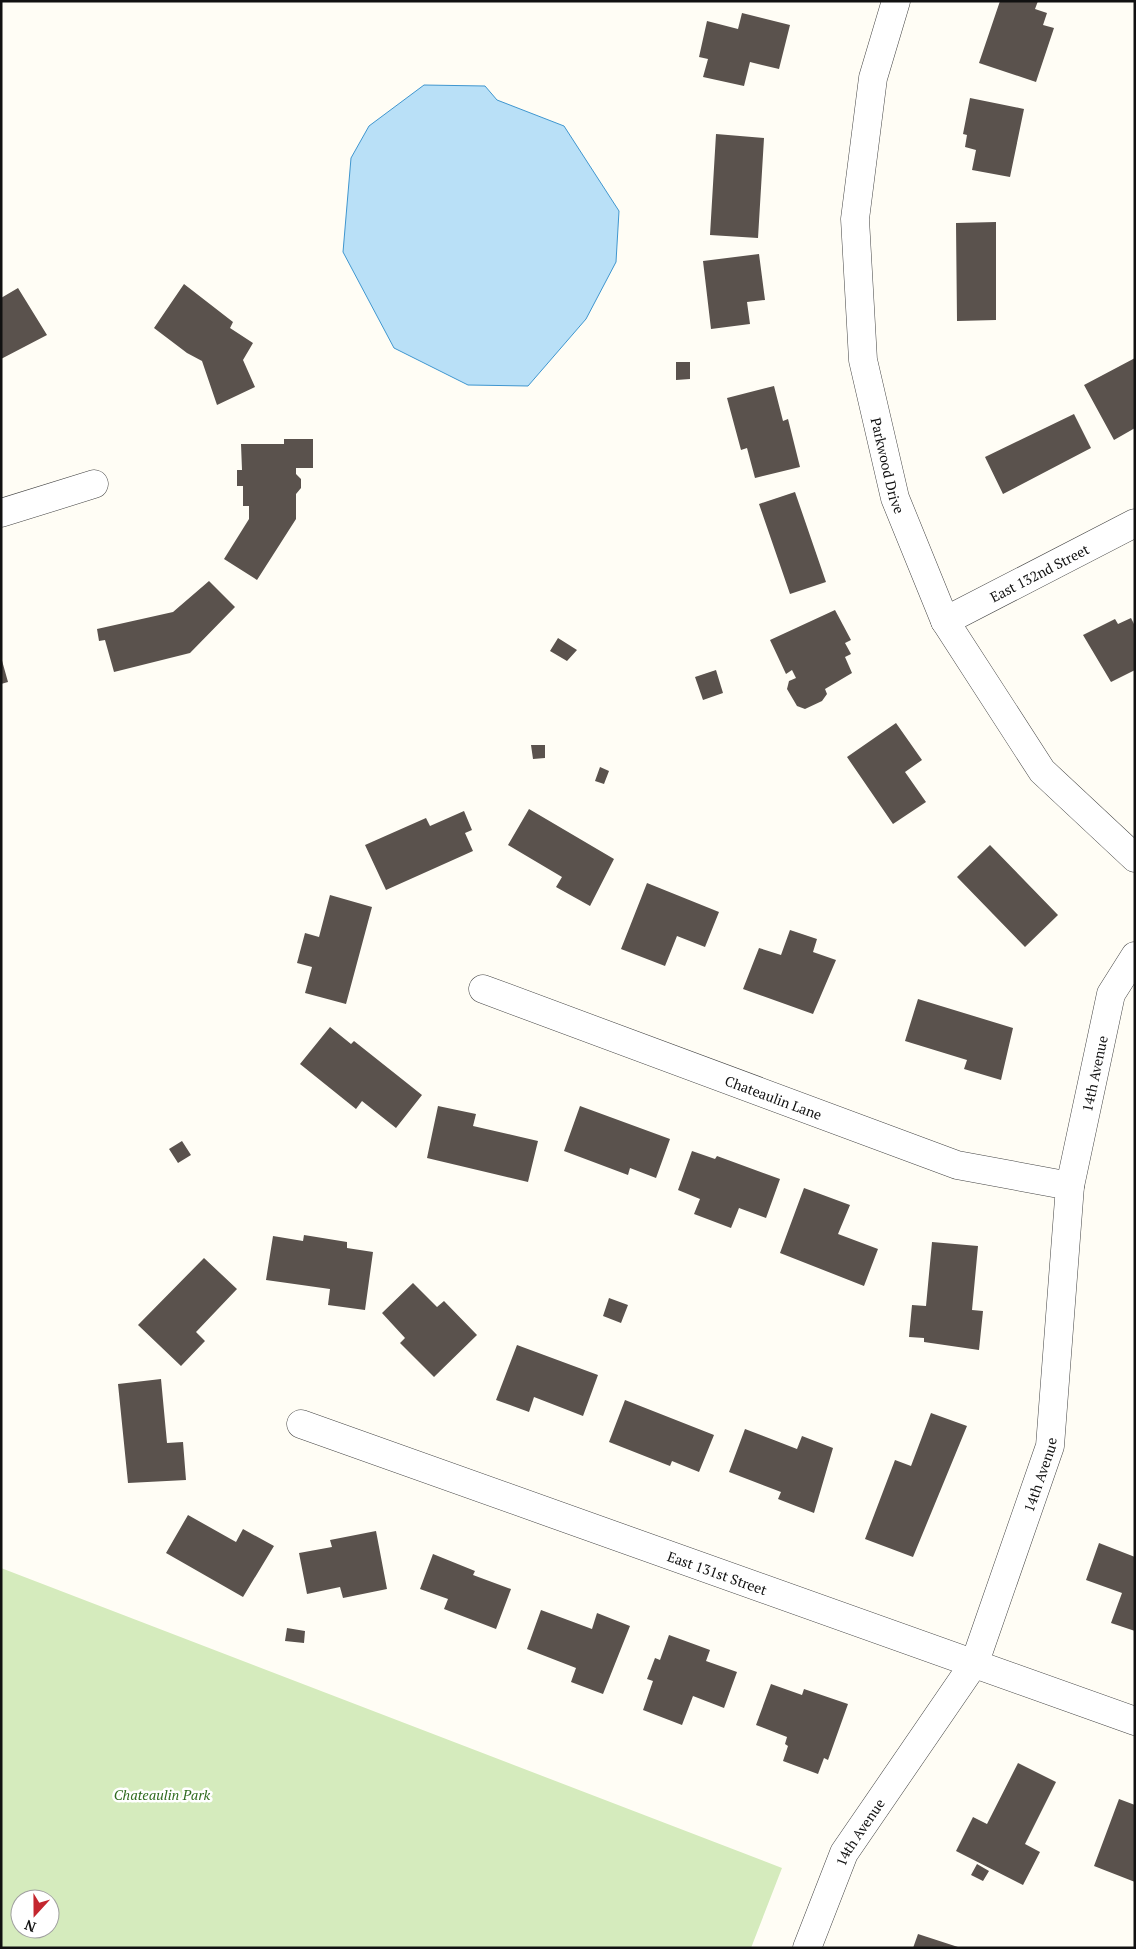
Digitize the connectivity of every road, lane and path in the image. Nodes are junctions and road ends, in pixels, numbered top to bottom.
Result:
1 (896, 1) edge
2 (94, 484) dead end
3 (1, 513) edge
4 (1135, 524) edge
5 (945, 621) junction
6 (1135, 858) edge
7 (1135, 956) edge
8 (483, 989) dead end
9 (1070, 1186) junction
10 (301, 1424) dead end
11 (975, 1662) junction
12 (1135, 1721) edge
13 (808, 1948) edge

1 - 5 street, Parkwood Drive
2 - 3 street
4 - 5 street, East 132nd Street
5 - 6 street, Parkwood Drive
7 - 9 street, 14th Avenue
8 - 9 street, Chateaulin Lane
9 - 11 street, 14th Avenue
10 - 11 street, East 131st Street
11 - 12 street, East 131st Street
11 - 13 street, 14th Avenue

